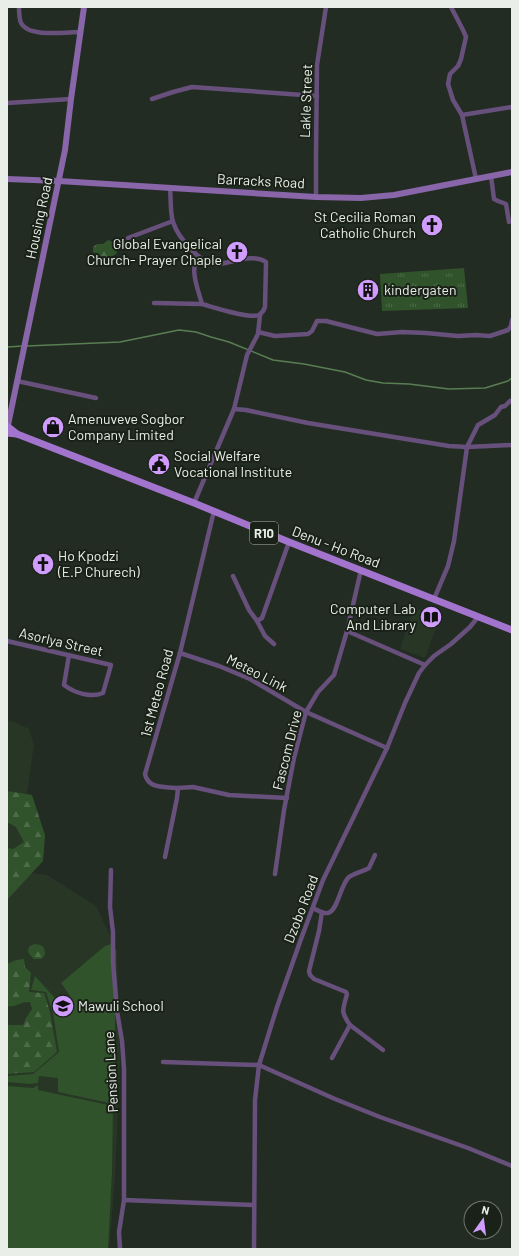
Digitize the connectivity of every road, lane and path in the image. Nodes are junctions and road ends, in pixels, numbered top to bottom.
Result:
1 (19, 7) edge
2 (84, 7) edge
3 (326, 7) edge
4 (451, 7) edge
5 (81, 32) junction
6 (317, 96) junction
7 (71, 99) junction
8 (152, 99) dead end
9 (7, 103) edge
10 (512, 107) edge
11 (462, 116) junction
12 (512, 172) edge
13 (491, 176) junction
14 (7, 179) edge
15 (476, 179) junction
16 (59, 181) junction
17 (170, 188) junction
18 (316, 197) junction
19 (173, 221) junction
20 (509, 222) dead end
21 (128, 238) dead end
22 (197, 256) junction
23 (154, 302) dead end
24 (202, 304) junction
25 (262, 313) junction
26 (512, 320) edge
27 (511, 326) edge
28 (258, 332) junction
29 (17, 381) junction
30 (96, 398) dead end
31 (510, 401) dead end
32 (234, 409) junction
33 (7, 429) edge
34 (512, 445) edge
35 (467, 447) junction
36 (194, 502) junction
37 (214, 511) junction
38 (289, 542) junction
39 (361, 570) junction
40 (233, 576) dead end
41 (434, 599) junction
42 (478, 617) junction
43 (257, 621) junction
44 (512, 628) edge
45 (347, 631) junction
46 (7, 641) edge
47 (274, 644) dead end
48 (180, 653) junction
49 (69, 655) junction
50 (425, 665) junction
51 (306, 712) junction
52 (387, 748) junction
53 (178, 788) junction
54 (287, 798) junction
55 (375, 855) dead end
56 (165, 857) dead end
57 (111, 870) dead end
58 (275, 874) dead end
59 (313, 908) junction
60 (322, 912) junction
61 (350, 1025) junction
62 (383, 1050) dead end
63 (332, 1058) dead end
64 (163, 1062) dead end
65 (259, 1065) junction
66 (512, 1166) edge
67 (124, 1200) junction
68 (254, 1205) junction
69 (120, 1249) edge
70 (254, 1249) edge

1 - 5 street
2 - 5 street, Housing Road
3 - 6 street, Lakle Street
4 - 11 street
5 - 7 street, Housing Road
6 - 8 street
6 - 18 street, Lakle Street
7 - 9 street
7 - 16 street, Housing Road
10 - 11 street
11 - 15 street
12 - 13 street, Barracks Road
13 - 15 street, Barracks Road
13 - 20 street
14 - 16 street, Barracks Road
15 - 18 street, Barracks Road
16 - 17 street, Barracks Road
16 - 29 street, Housing Road
17 - 18 street, Barracks Road
17 - 19 street
19 - 21 street
19 - 22 street
22 - 24 street
22 - 25 street
23 - 24 street
24 - 25 street
25 - 28 street
26 - 27 street
27 - 28 street
28 - 32 street
29 - 30 street
29 - 33 street, Housing Road
31 - 35 street
32 - 35 street
32 - 36 street
33 - 36 main road, Denu - Ho Road / R10
34 - 35 street
35 - 41 street
36 - 37 main road, Denu - Ho Road / R10
37 - 38 main road, Denu - Ho Road / R10
37 - 48 street, 1st Meteo Road
38 - 39 main road, Denu - Ho Road / R10
38 - 43 street
39 - 41 main road, Denu - Ho Road / R10
39 - 45 street, Fascom Drive
40 - 43 street
41 - 42 main road, Denu - Ho Road / R10
42 - 44 main road, Denu - Ho Road / R10
42 - 50 street, Dzobo Road
43 - 47 street
45 - 50 street
45 - 51 street, Fascom Drive
46 - 49 street, Asorlya Street
48 - 51 street, Meteo Link
48 - 53 street, 1st Meteo Road
49 - 49 street, Asorlya Street
50 - 52 street, Dzobo Road
51 - 52 street, Meteo Link
51 - 54 street, Fascom Drive
52 - 59 street, Dzobo Road
53 - 54 street
53 - 56 street
54 - 58 street, Fascom Drive
55 - 60 street
57 - 67 street, Pension Lane
59 - 60 street
59 - 65 street, Dzobo Road
60 - 61 street
61 - 62 street
61 - 63 street
64 - 65 street
65 - 66 street
65 - 68 street, Dzobo Road
67 - 68 street
67 - 69 street, Pension Lane
68 - 70 street, Dzobo Road

